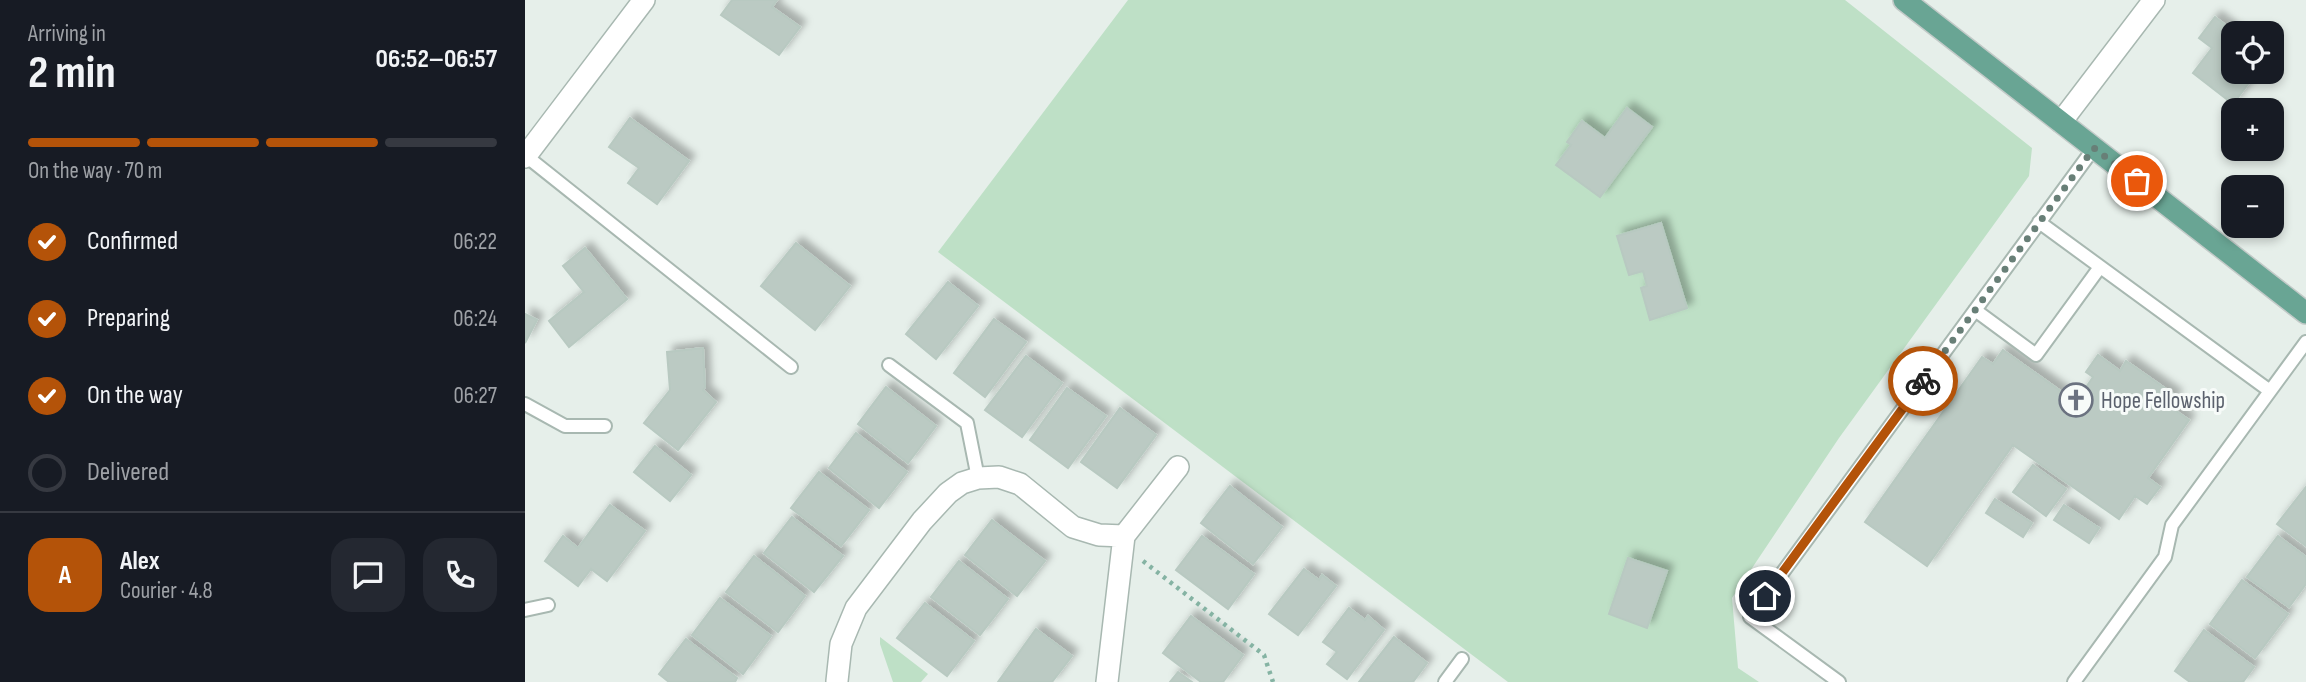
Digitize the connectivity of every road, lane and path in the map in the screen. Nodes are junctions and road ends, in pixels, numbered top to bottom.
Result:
1 (644, 0) edge
2 (1904, 0) edge
3 (2154, 0) edge
4 (2061, 122) junction
5 (2094, 148) junction
6 (525, 157) edge
7 (2039, 222) junction
8 (2101, 267) junction
9 (1975, 310) junction
10 (2306, 313) edge
11 (2306, 342) edge
12 (889, 365) dead end
13 (791, 367) dead end
14 (2270, 391) junction
15 (525, 404) edge
16 (605, 426) dead end
17 (1178, 467) dead end
18 (978, 478) junction
19 (1124, 541) junction
20 (548, 605) dead end
21 (525, 610) edge
22 (1462, 659) dead end
23 (835, 681) edge
24 (1107, 682) edge
25 (1273, 682) edge
26 (1445, 682) edge
27 (1839, 682) edge
28 (2074, 682) edge

1 - 6 street
2 - 4 main road
3 - 4 street
4 - 5 main road
5 - 7 lane
5 - 10 main road
6 - 13 lane
7 - 8 lane
7 - 9 lane
8 - 9 lane
8 - 14 lane
9 - 27 lane
11 - 14 lane
12 - 18 lane
14 - 28 lane
15 - 16 lane
17 - 19 street
18 - 19 street
18 - 23 street
19 - 24 street
19 - 25 path
20 - 21 lane
22 - 26 lane

